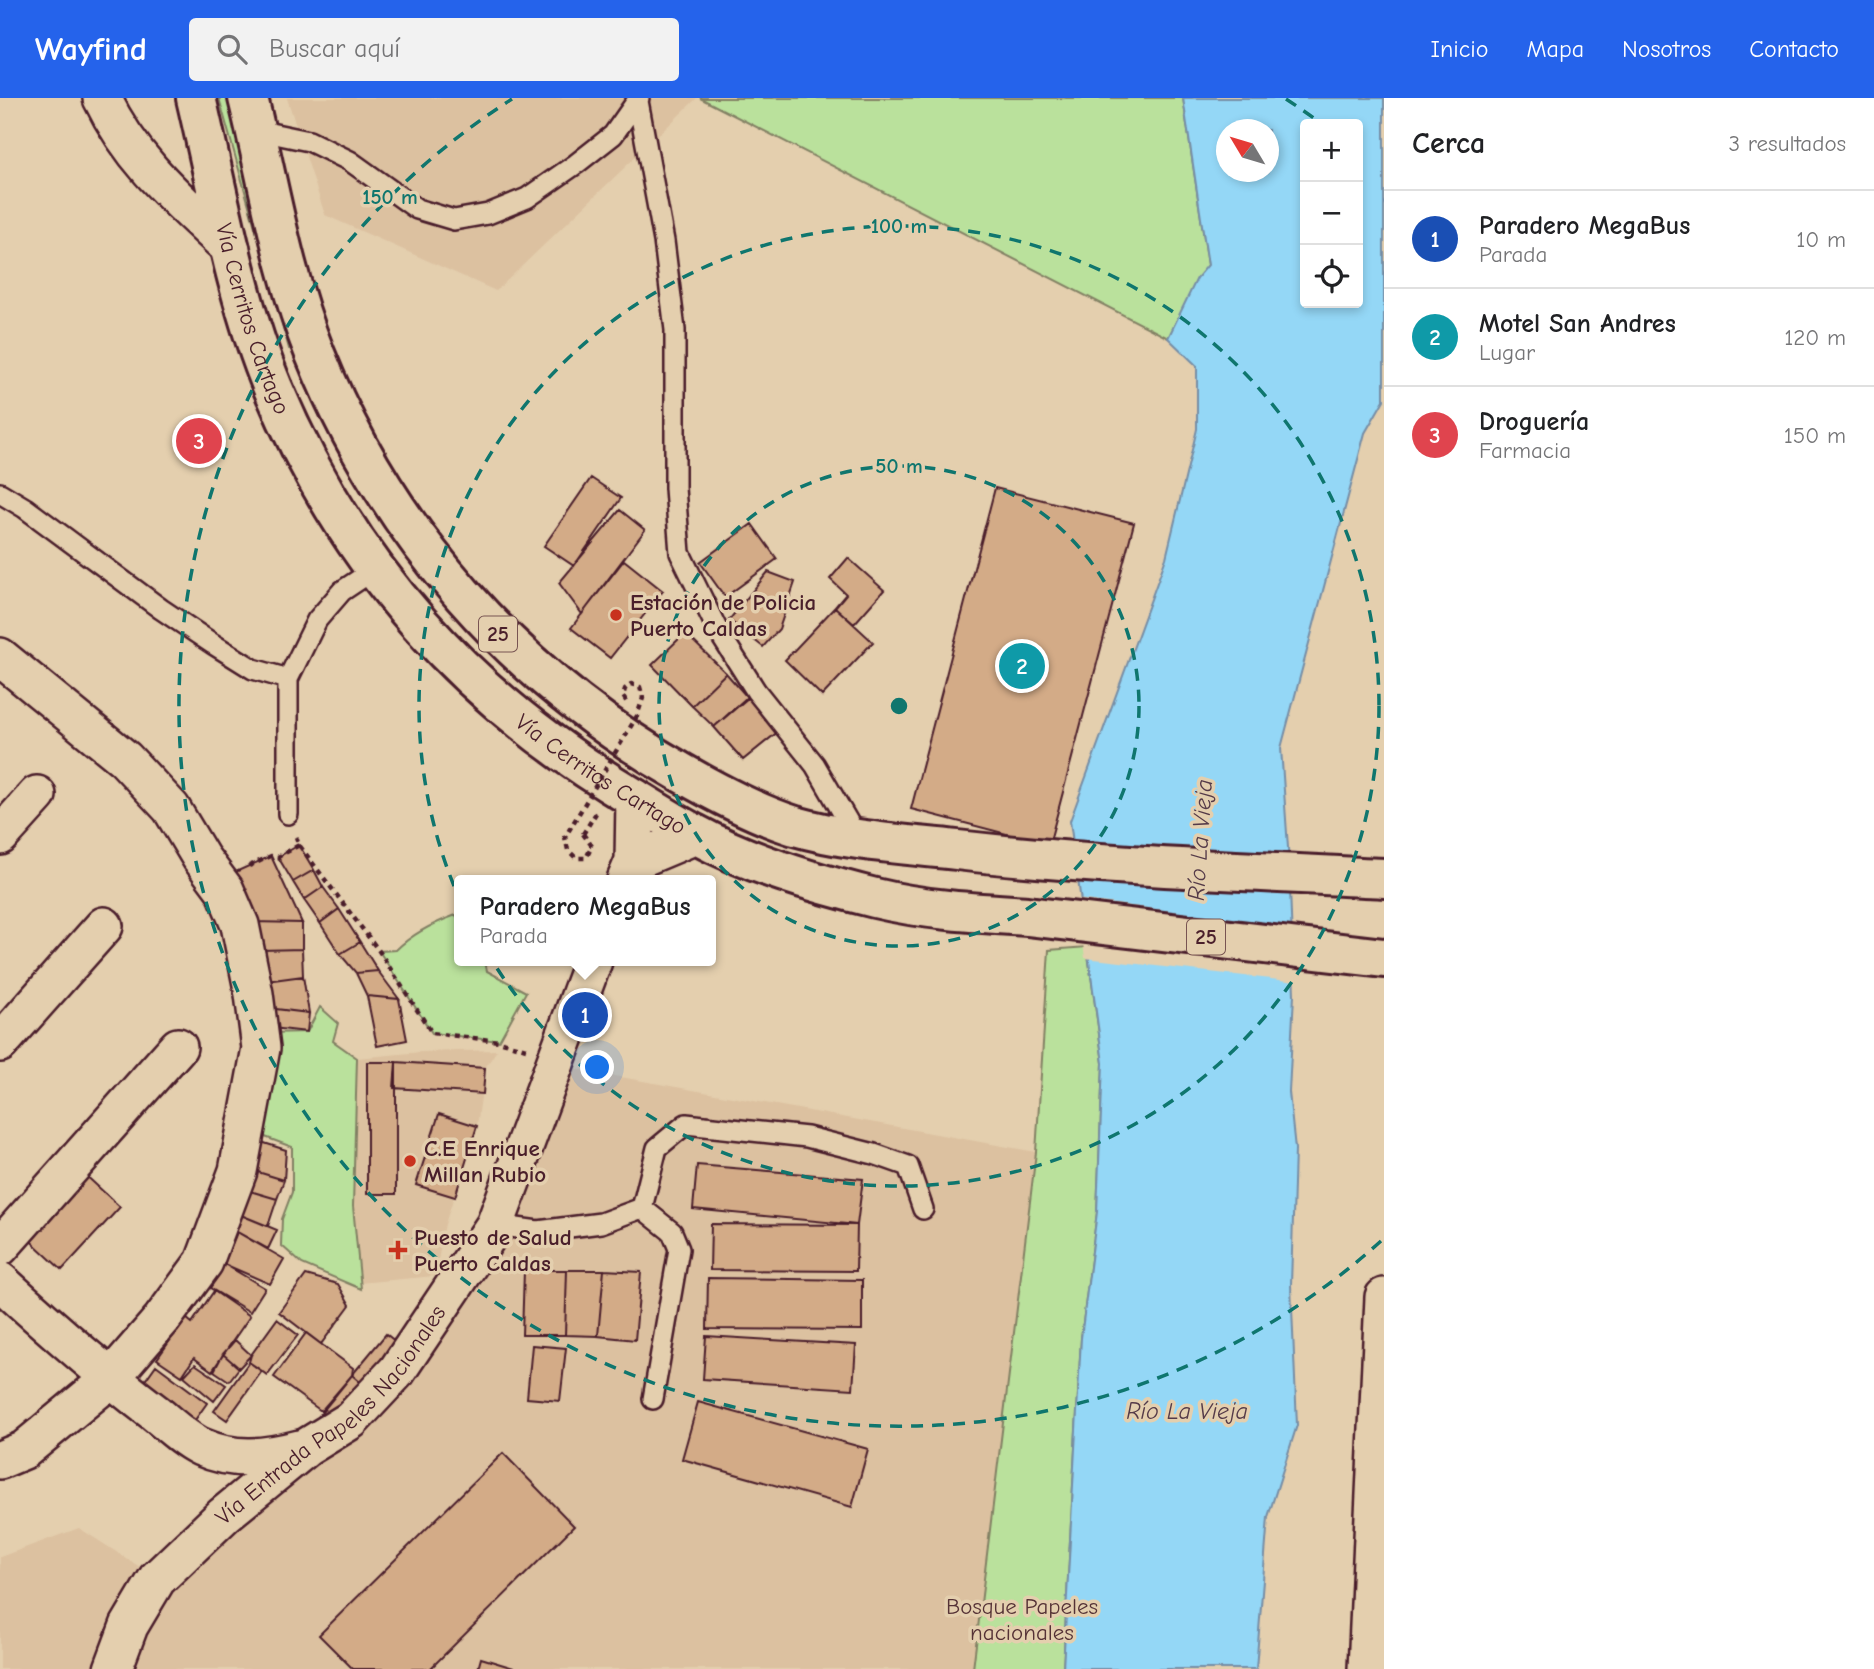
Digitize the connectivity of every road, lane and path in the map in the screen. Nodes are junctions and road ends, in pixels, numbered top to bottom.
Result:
1 (102, 98) edge
2 (196, 98) edge
3 (639, 100) edge
4 (252, 114) edge
5 (232, 249) junction
6 (292, 429) junction
7 (379, 483) junction
8 (0, 494) edge
9 (375, 569) junction
10 (0, 657) edge
11 (288, 679) junction
12 (628, 705) dead end
13 (37, 795) dead end
14 (635, 798) junction
15 (288, 814) joint
16 (583, 834) dead end
17 (696, 835) junction
18 (0, 836) edge
19 (858, 840) junction
20 (299, 845) junction
21 (630, 870) edge
22 (1384, 878) edge
23 (225, 890) junction
24 (104, 926) dead end
25 (1384, 958) edge
26 (591, 966) edge
27 (0, 1043) edge
28 (178, 1047) dead end
29 (557, 1059) junction
30 (642, 1208) junction
31 (923, 1209) dead end
32 (495, 1225) junction
33 (0, 1247) edge
34 (0, 1281) edge
35 (1384, 1297) edge
36 (110, 1379) junction
37 (653, 1399) dead end
38 (307, 1447) junction
39 (0, 1460) edge
40 (113, 1669) edge
41 (1367, 1669) edge

1 - 5 street
2 - 5 highway, Vía Cerritos Cartago / 25
3 - 4 lane
3 - 19 lane
4 - 7 highway, Vía Cerritos Cartago / 25
5 - 6 highway, Vía Cerritos Cartago / 25
6 - 7 highway
6 - 9 highway, Vía Cerritos Cartago / 25
7 - 19 highway, Vía Cerritos Cartago / 25
8 - 11 lane
9 - 11 lane
9 - 14 highway, Vía Cerritos Cartago / 25
10 - 23 street
11 - 15 lane
12 - 16 path, bridge
13 - 18 street
14 - 17 highway, Vía Cerritos Cartago / 25
14 - 21 street
15 - 20 path
17 - 21 street
17 - 25 highway, Vía Cerritos Cartago / 25
19 - 22 highway, Vía Cerritos Cartago / 25
20 - 23 path
20 - 29 path
23 - 36 street
24 - 27 street
26 - 29 street, Vía Entrada Papeles Nacionales
28 - 33 street
29 - 32 street, Vía Entrada Papeles Nacionales
30 - 31 lane
30 - 32 lane
30 - 37 lane
32 - 38 street, Vía Entrada Papeles Nacionales
34 - 36 street
35 - 41 street
36 - 38 street
36 - 39 street
38 - 40 street, Vía Entrada Papeles Nacionales

